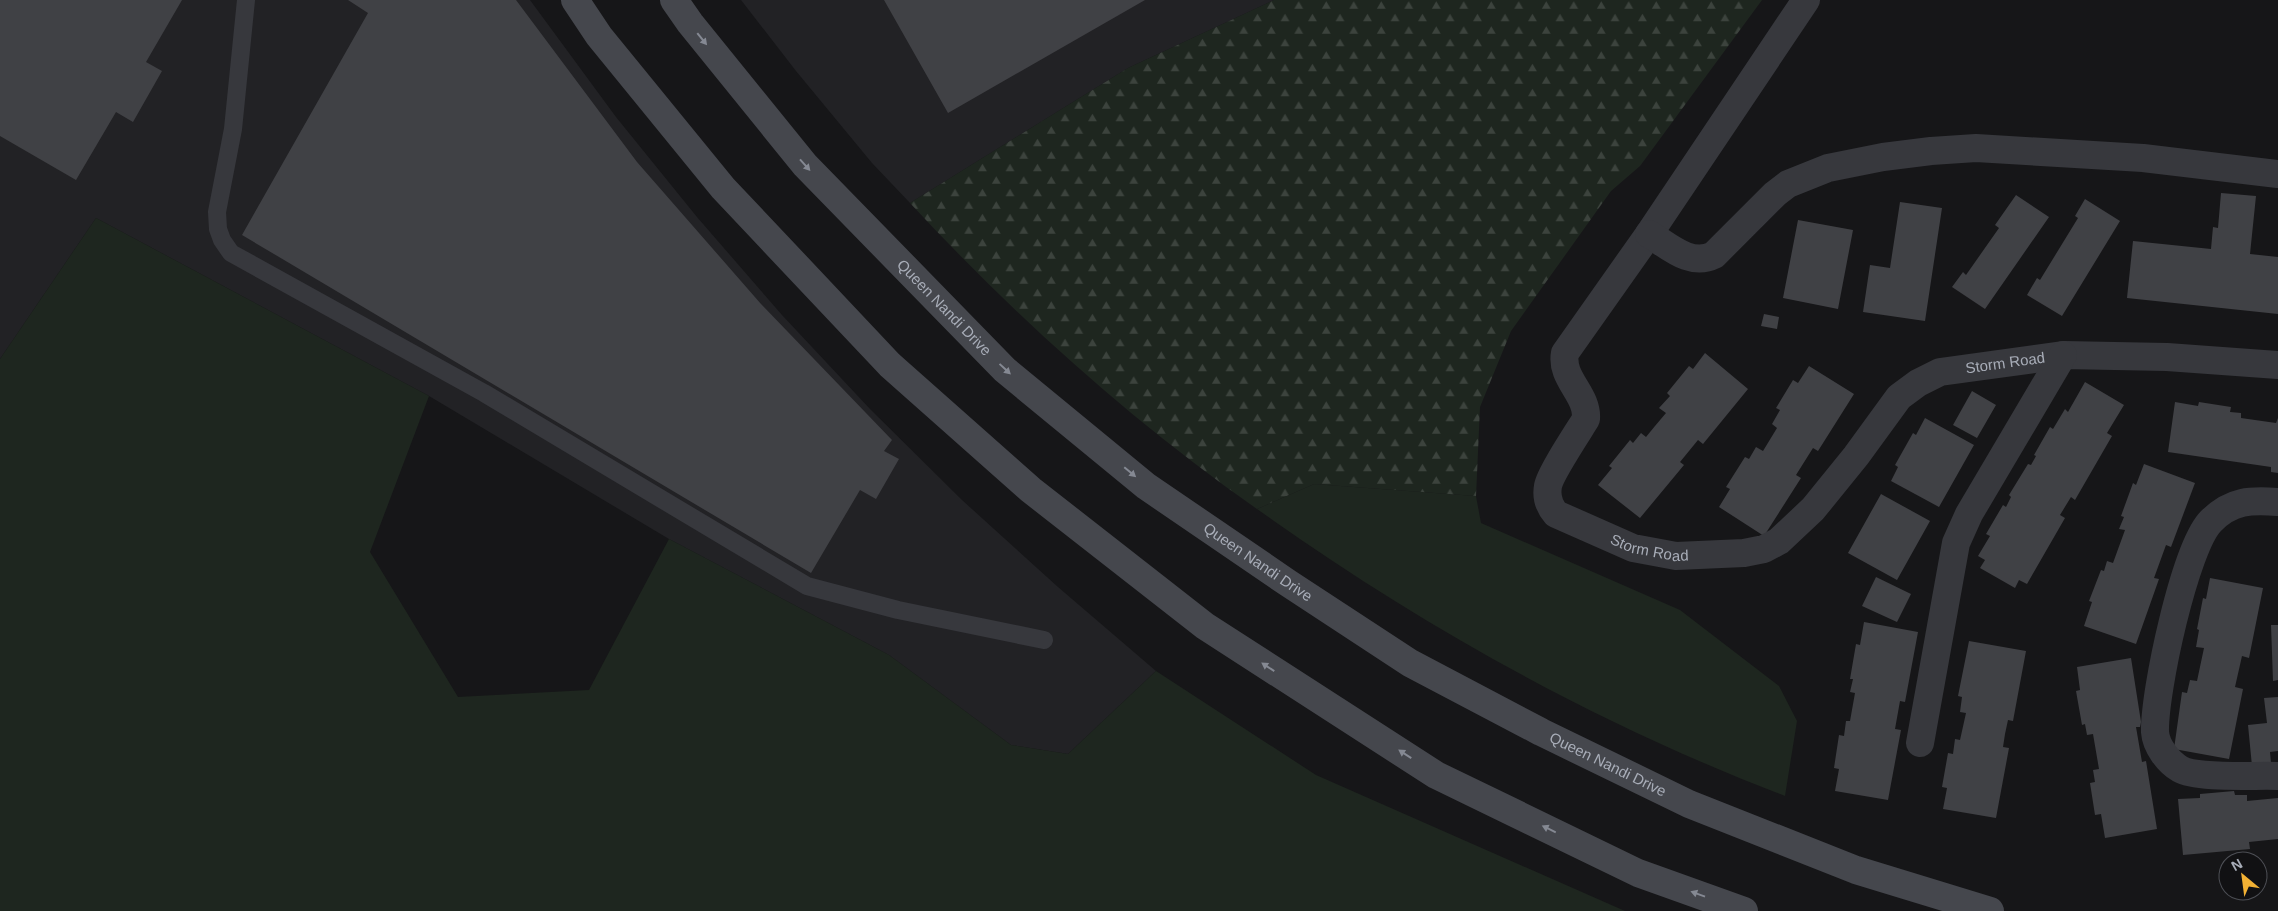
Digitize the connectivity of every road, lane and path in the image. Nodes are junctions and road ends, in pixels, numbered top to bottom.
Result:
1 (246, 0) edge
2 (575, 0) edge
3 (674, 0) edge
4 (1806, 0) edge
5 (2278, 174) edge
6 (1648, 234) junction
7 (2063, 355) junction
8 (2278, 365) edge
9 (2278, 502) edge
10 (1044, 640) dead end
11 (1920, 743) dead end
12 (2278, 776) edge
13 (1744, 911) edge
14 (1990, 911) edge

1 - 10 lane
13 -> 2 main road
3 -> 14 main road, Queen Nandi Drive
4 - 6 street, Storm Road
5 - 6 street
6 - 7 street, Storm Road
7 - 8 street, Storm Road
7 - 11 street
9 - 12 street

